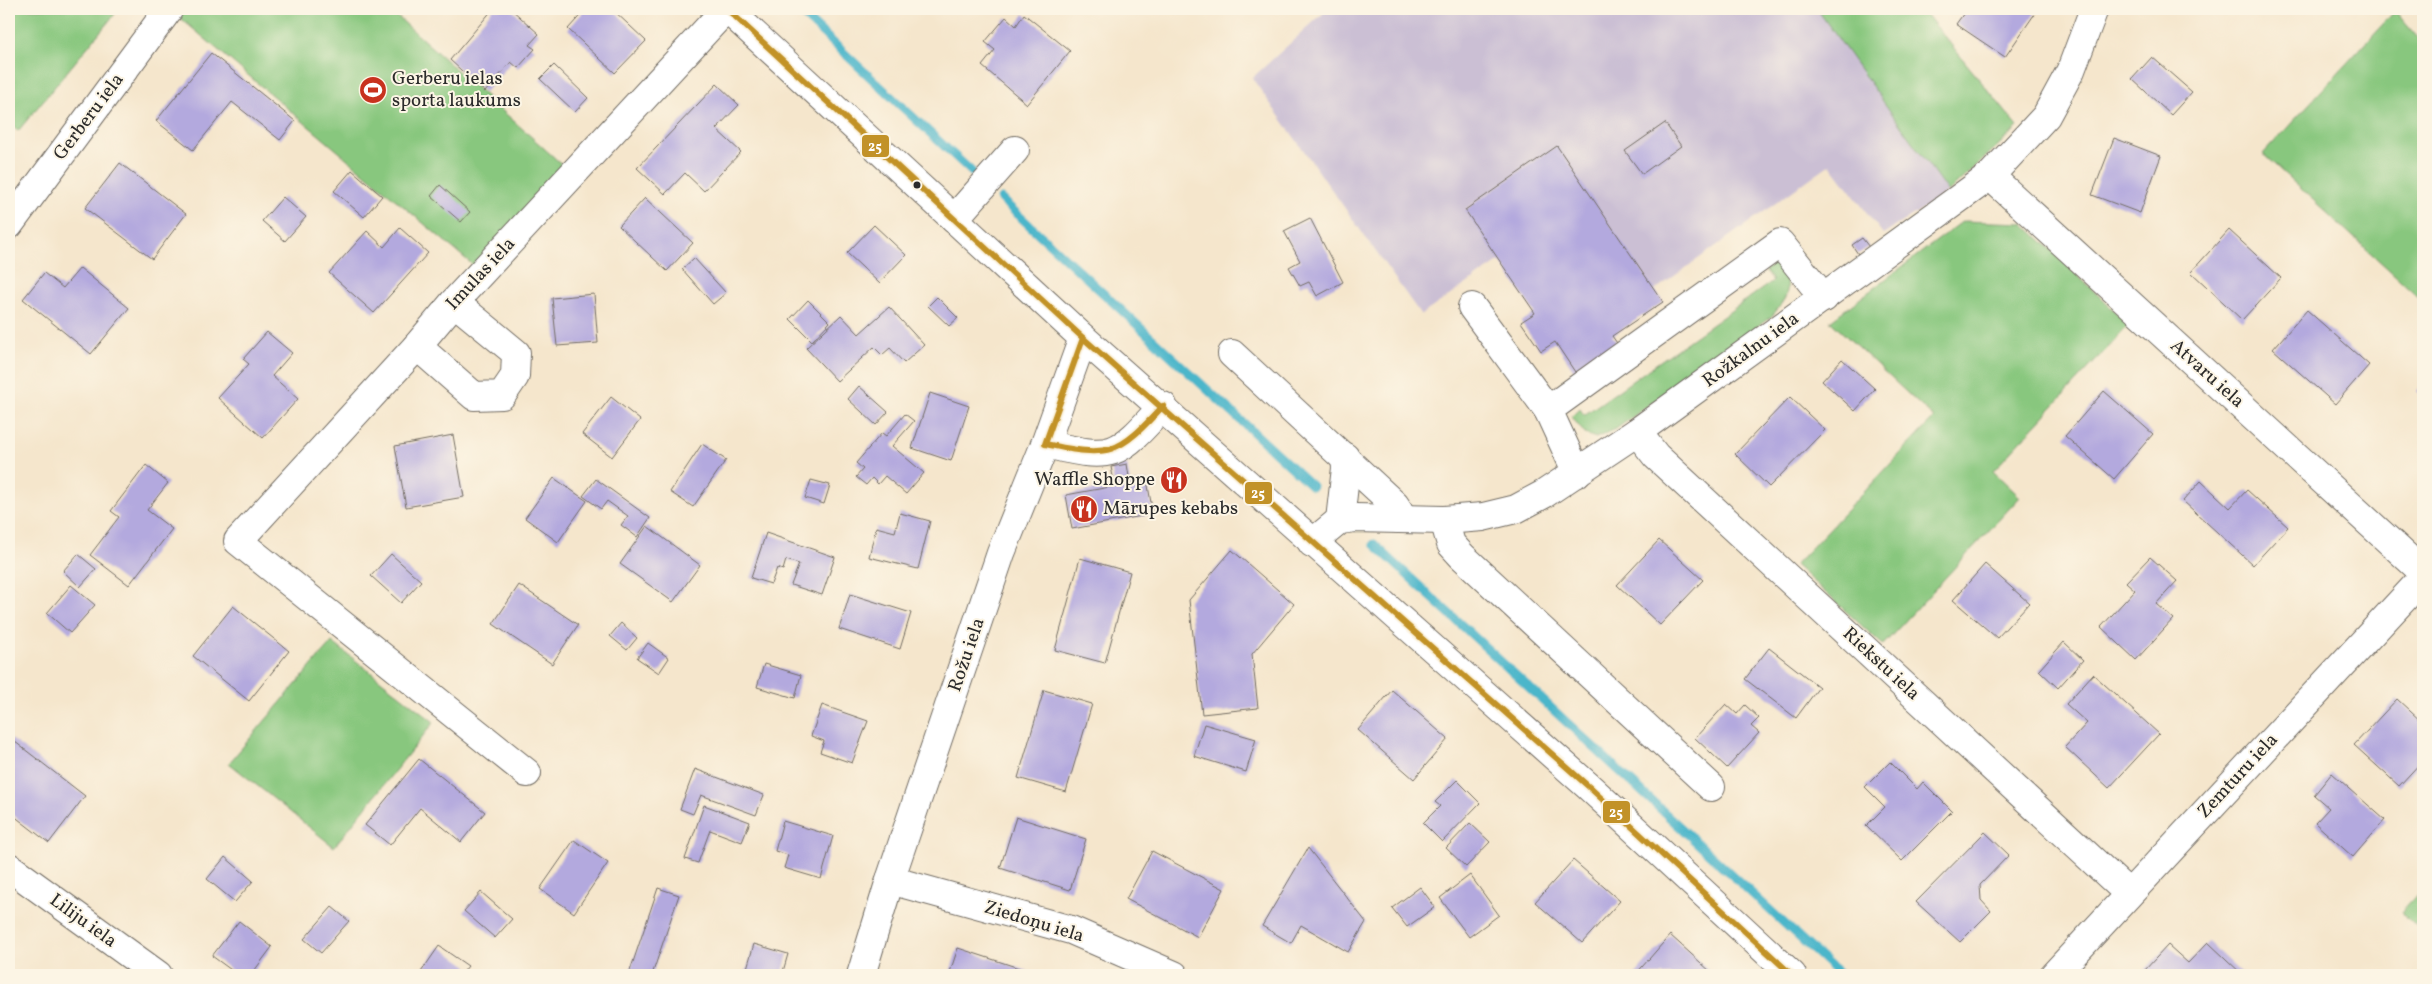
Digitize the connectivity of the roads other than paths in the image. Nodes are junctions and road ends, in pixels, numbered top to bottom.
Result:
1 (169, 9) edge
2 (727, 9) edge
3 (2094, 9) edge
4 (1015, 150) dead end
5 (1990, 176) junction
6 (954, 219) junction
7 (9, 225) edge
8 (1824, 298) junction
9 (454, 302) junction
10 (1472, 307) dead end
11 (1083, 338) junction
12 (417, 346) junction
13 (1232, 354) dead end
14 (1163, 406) junction
15 (1548, 410) junction
16 (1637, 432) junction
17 (1045, 444) junction
18 (1345, 457) junction
19 (1577, 473) junction
20 (1399, 519) junction
21 (1340, 520) junction
22 (1444, 520) junction
23 (1312, 543) junction
24 (2423, 572) edge
25 (2423, 578) edge
26 (526, 773) dead end
27 (1711, 787) dead end
28 (9, 867) edge
29 (890, 880) junction
30 (2128, 893) junction
31 (158, 975) edge
32 (861, 975) edge
33 (1174, 975) edge
34 (1792, 975) edge
35 (2054, 975) edge

1 - 7 street, Gerberu iela
2 - 6 street
2 - 9 street, Imulas iela
3 - 5 street, Rožkalnu iela
4 - 6 street
5 - 8 street, Rožkalnu iela
5 - 24 street, Atvaru iela
6 - 11 street
8 - 15 street
8 - 16 street, Rožkalnu iela
9 - 12 street, Imulas iela
9 - 12 street
10 - 15 street
11 - 14 street
11 - 17 street, Rožu iela
12 - 26 street, Imulas iela
13 - 18 street
14 - 17 street
14 - 23 street
15 - 19 street
16 - 19 street, Rožkalnu iela
16 - 30 street, Riekstu iela
17 - 29 street, Rožu iela
18 - 20 street
18 - 21 street
19 - 22 street, Rožkalnu iela
20 - 21 street, Rožkalnu iela
20 - 22 street, Rožkalnu iela
21 - 23 street
22 - 27 street
23 - 34 street
25 - 30 street, Zemturu iela
28 - 31 street, Liliju iela
29 - 32 street, Rožu iela
29 - 33 street, Ziedoņu iela
30 - 35 street, Zemturu iela

